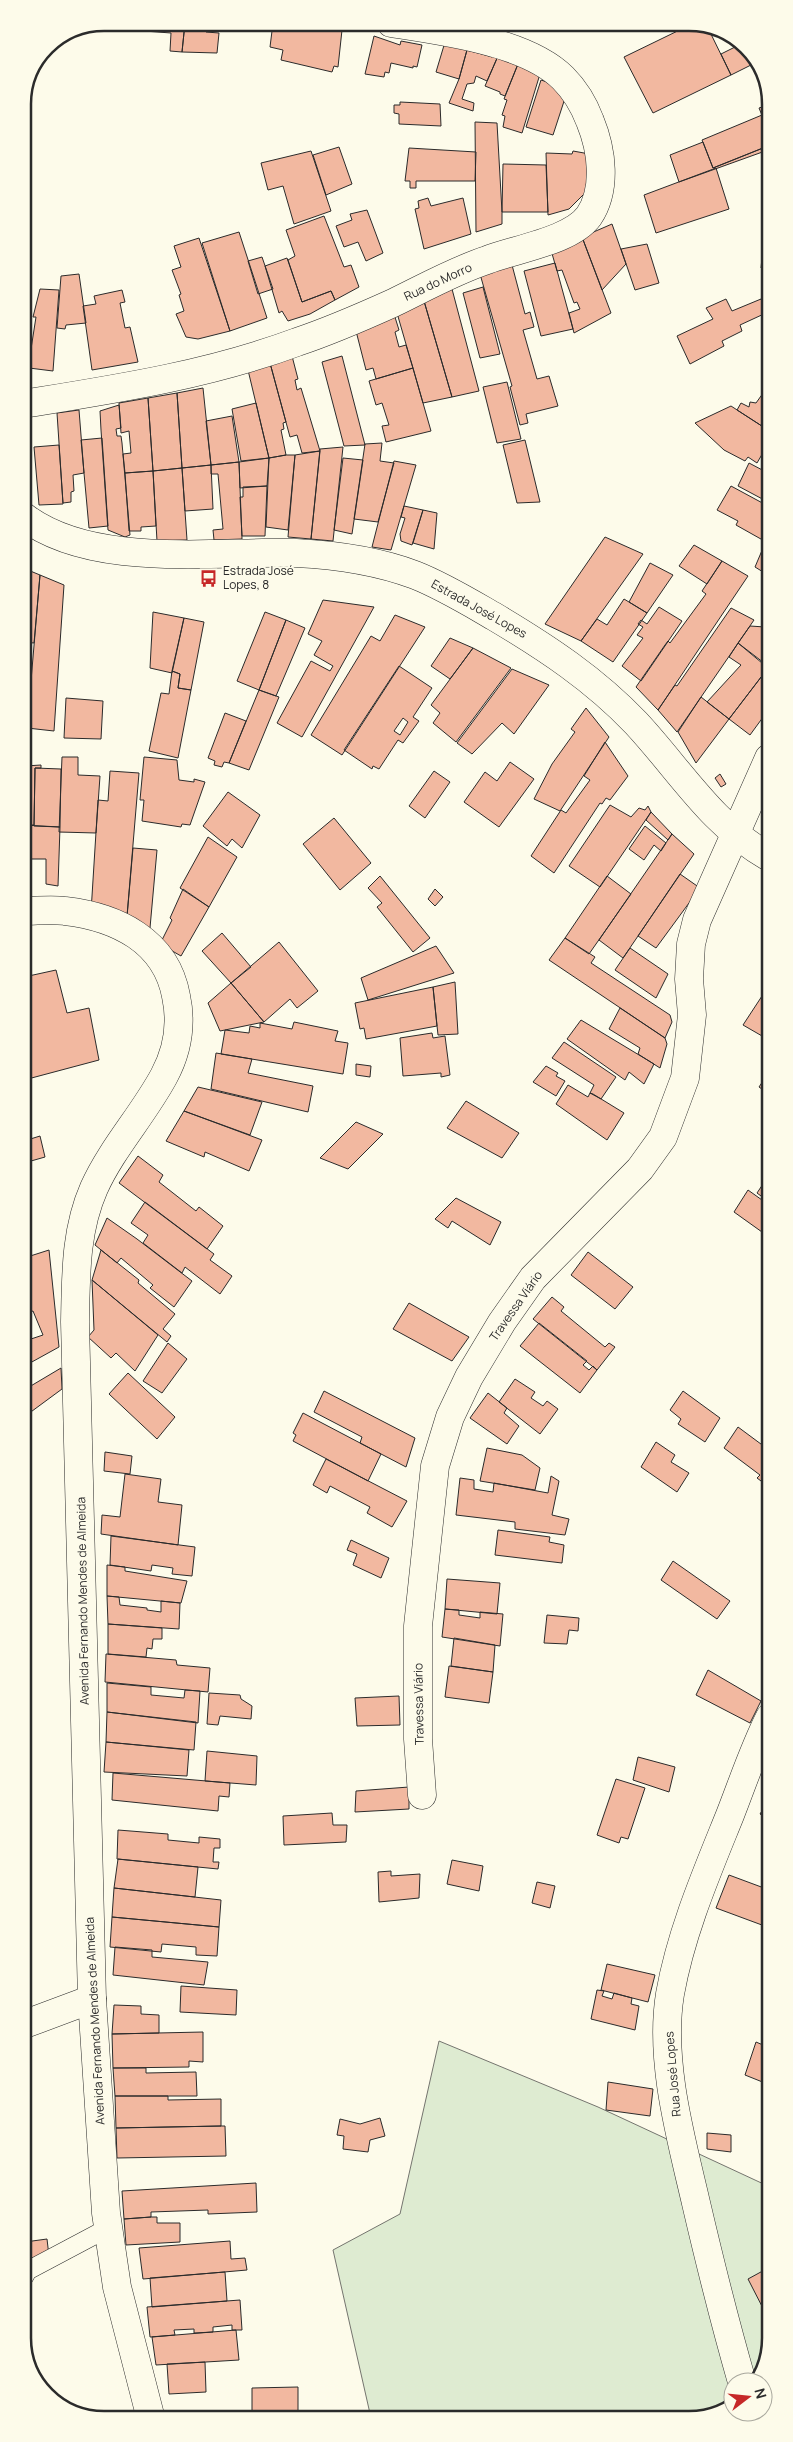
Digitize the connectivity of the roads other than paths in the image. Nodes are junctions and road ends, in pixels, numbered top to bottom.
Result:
1 (465, 31) edge
2 (31, 403) edge
3 (31, 521) edge
4 (762, 774) edge
5 (735, 835) junction
6 (762, 852) edge
7 (31, 911) edge
8 (762, 1737) edge
9 (422, 1794) dead end
10 (92, 1999) junction
11 (31, 2022) edge
12 (108, 2228) junction
13 (31, 2269) edge
14 (739, 2372) edge
15 (149, 2411) edge

1 - 2 street, Rua do Morro
3 - 5 street, Estrada José Lopes
4 - 5 street, Travessa Viário
5 - 6 street, Estrada José Lopes
5 - 9 street, Travessa Viário
7 - 10 street, Avenida Fernando Mendes de Almeida
8 - 14 street, Rua José Lopes
10 - 11 street
10 - 12 street, Avenida Fernando Mendes de Almeida
12 - 13 lane
12 - 15 street, Avenida Fernando Mendes de Almeida

